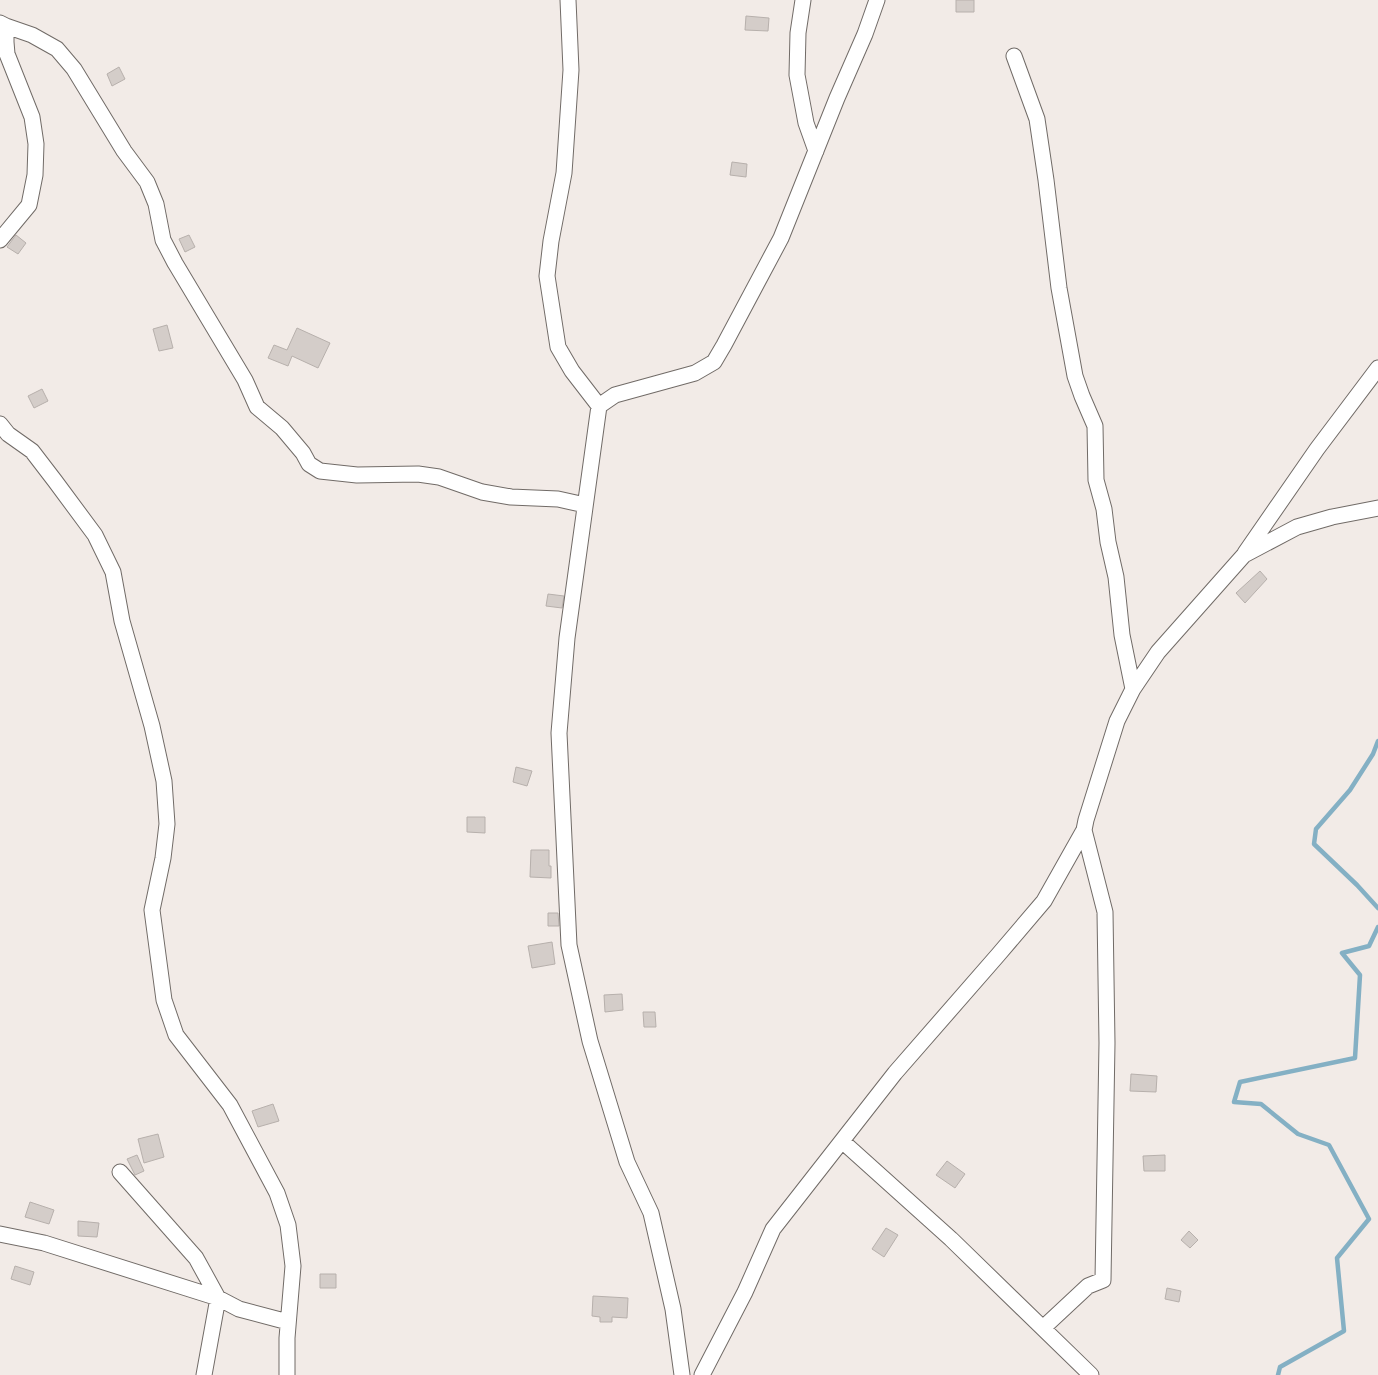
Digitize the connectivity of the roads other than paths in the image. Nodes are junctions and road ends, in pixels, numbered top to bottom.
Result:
1 (568, 0) edge
2 (803, 0) edge
3 (876, 0) edge
4 (3, 24) edge
5 (1014, 56) dead end
6 (816, 151) junction
7 (0, 240) edge
8 (1378, 368) edge
9 (599, 406) junction
10 (0, 424) edge
11 (585, 505) junction
12 (1378, 508) edge
13 (1244, 555) junction
14 (1133, 689) junction
15 (1084, 830) junction
16 (842, 1141) junction
17 (120, 1172) dead end
18 (0, 1234) edge
19 (218, 1298) junction
20 (288, 1322) junction
21 (1044, 1328) junction
22 (204, 1375) edge
23 (287, 1375) edge
24 (682, 1375) edge
25 (702, 1375) edge
26 (1091, 1375) edge

1 - 9 street
2 - 6 street
3 - 6 street
4 - 7 street
4 - 11 street
5 - 14 street
6 - 9 street
8 - 13 street
9 - 11 street
10 - 20 street
11 - 24 street
12 - 13 street
13 - 14 street
14 - 15 street
15 - 16 street
15 - 21 street
16 - 21 street
16 - 25 street
17 - 19 street
18 - 19 street
19 - 20 street
19 - 22 street
20 - 23 street
21 - 26 street

